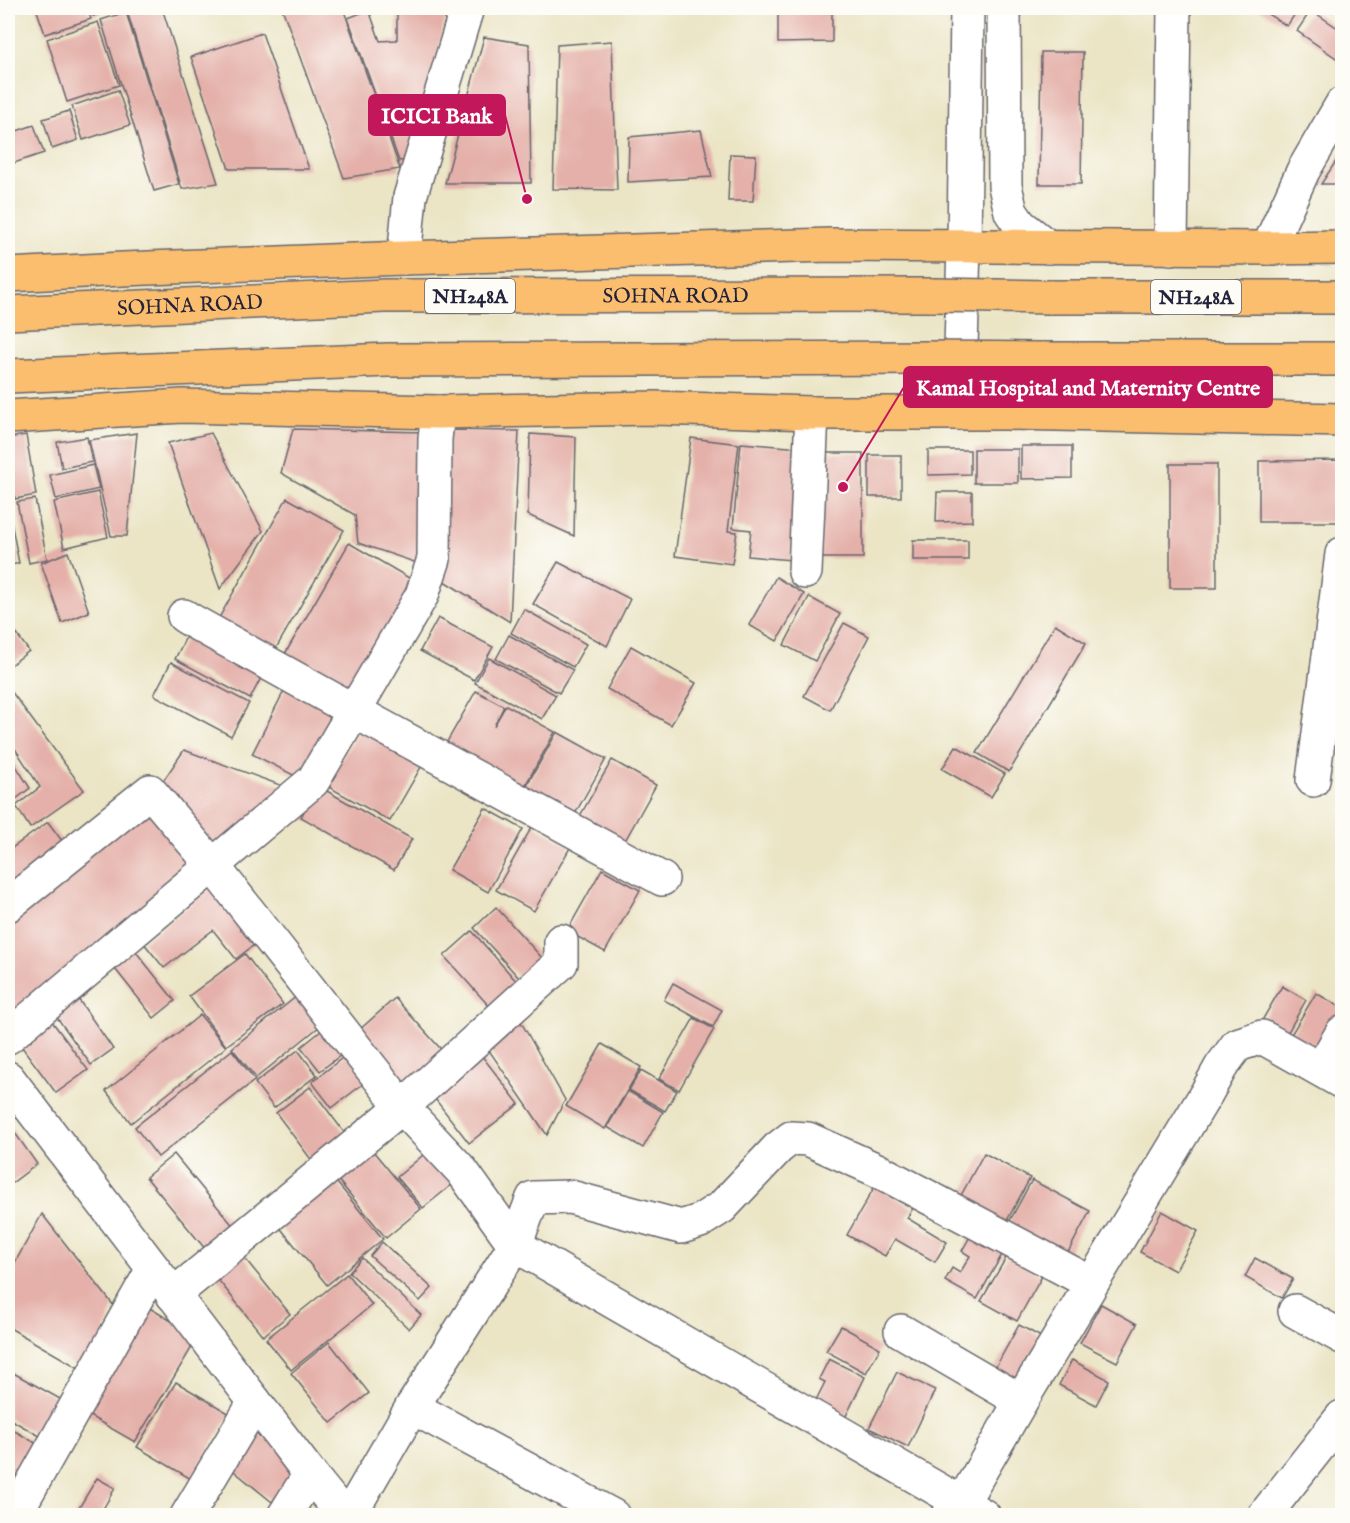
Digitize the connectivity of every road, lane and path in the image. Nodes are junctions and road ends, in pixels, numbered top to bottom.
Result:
1 (467, 8) edge
2 (967, 8) edge
3 (1004, 8) edge
4 (1174, 8) edge
5 (1342, 104) edge
6 (964, 246) junction
7 (1048, 247) junction
8 (1342, 247) edge
9 (1171, 248) junction
10 (1268, 248) junction
11 (404, 258) junction
12 (8, 275) edge
13 (1342, 297) edge
14 (8, 313) edge
15 (1342, 359) edge
16 (8, 376) edge
17 (438, 412) junction
18 (812, 413) junction
19 (958, 413) junction
20 (8, 417) edge
21 (1342, 420) edge
22 (1342, 555) edge
23 (805, 572) dead end
24 (184, 616) dead end
25 (354, 711) junction
26 (1313, 780) dead end
27 (213, 866) junction
28 (662, 879) dead end
29 (8, 904) edge
30 (561, 941) dead end
31 (1342, 1033) edge
32 (8, 1037) edge
33 (1332, 1076) edge
34 (8, 1078) edge
35 (402, 1107) junction
36 (514, 1245) junction
37 (153, 1269) junction
38 (1091, 1283) junction
39 (173, 1295) junction
40 (1295, 1311) dead end
41 (901, 1331) dead end
42 (1342, 1337) edge
43 (1021, 1401) junction
44 (255, 1402) junction
45 (412, 1407) junction
46 (1342, 1417) edge
47 (310, 1474) junction
48 (965, 1511) edge
49 (14, 1515) edge
50 (187, 1515) edge
51 (284, 1515) edge
52 (344, 1515) edge
53 (349, 1515) edge
54 (613, 1515) edge
55 (1264, 1515) edge

1 - 11 street
2 - 6 street
3 - 7 street
4 - 9 street
5 - 10 street
6 - 7 main road
6 - 11 main road
6 - 19 street
7 - 9 main road
8 - 10 main road
9 - 10 main road
11 - 12 main road
13 - 14 main road, SOHNA ROAD / NH248A, bridge
15 - 16 main road, bridge
17 - 18 main road
17 - 20 main road
17 - 25 street
18 - 19 main road
18 - 23 street
19 - 21 main road
22 - 26 street
24 - 25 street
25 - 27 street
25 - 28 street
27 - 29 street
27 - 32 street
27 - 35 street
30 - 35 street
31 - 33 street
33 - 38 street
34 - 37 street
35 - 36 street
35 - 39 street
36 - 38 street
36 - 45 street
36 - 48 street
37 - 39 street
37 - 49 street
38 - 43 street
39 - 44 street
40 - 42 street
41 - 43 street
43 - 48 street
44 - 47 street
44 - 50 street
45 - 53 street
45 - 54 street
46 - 55 street
47 - 51 street
47 - 52 street

